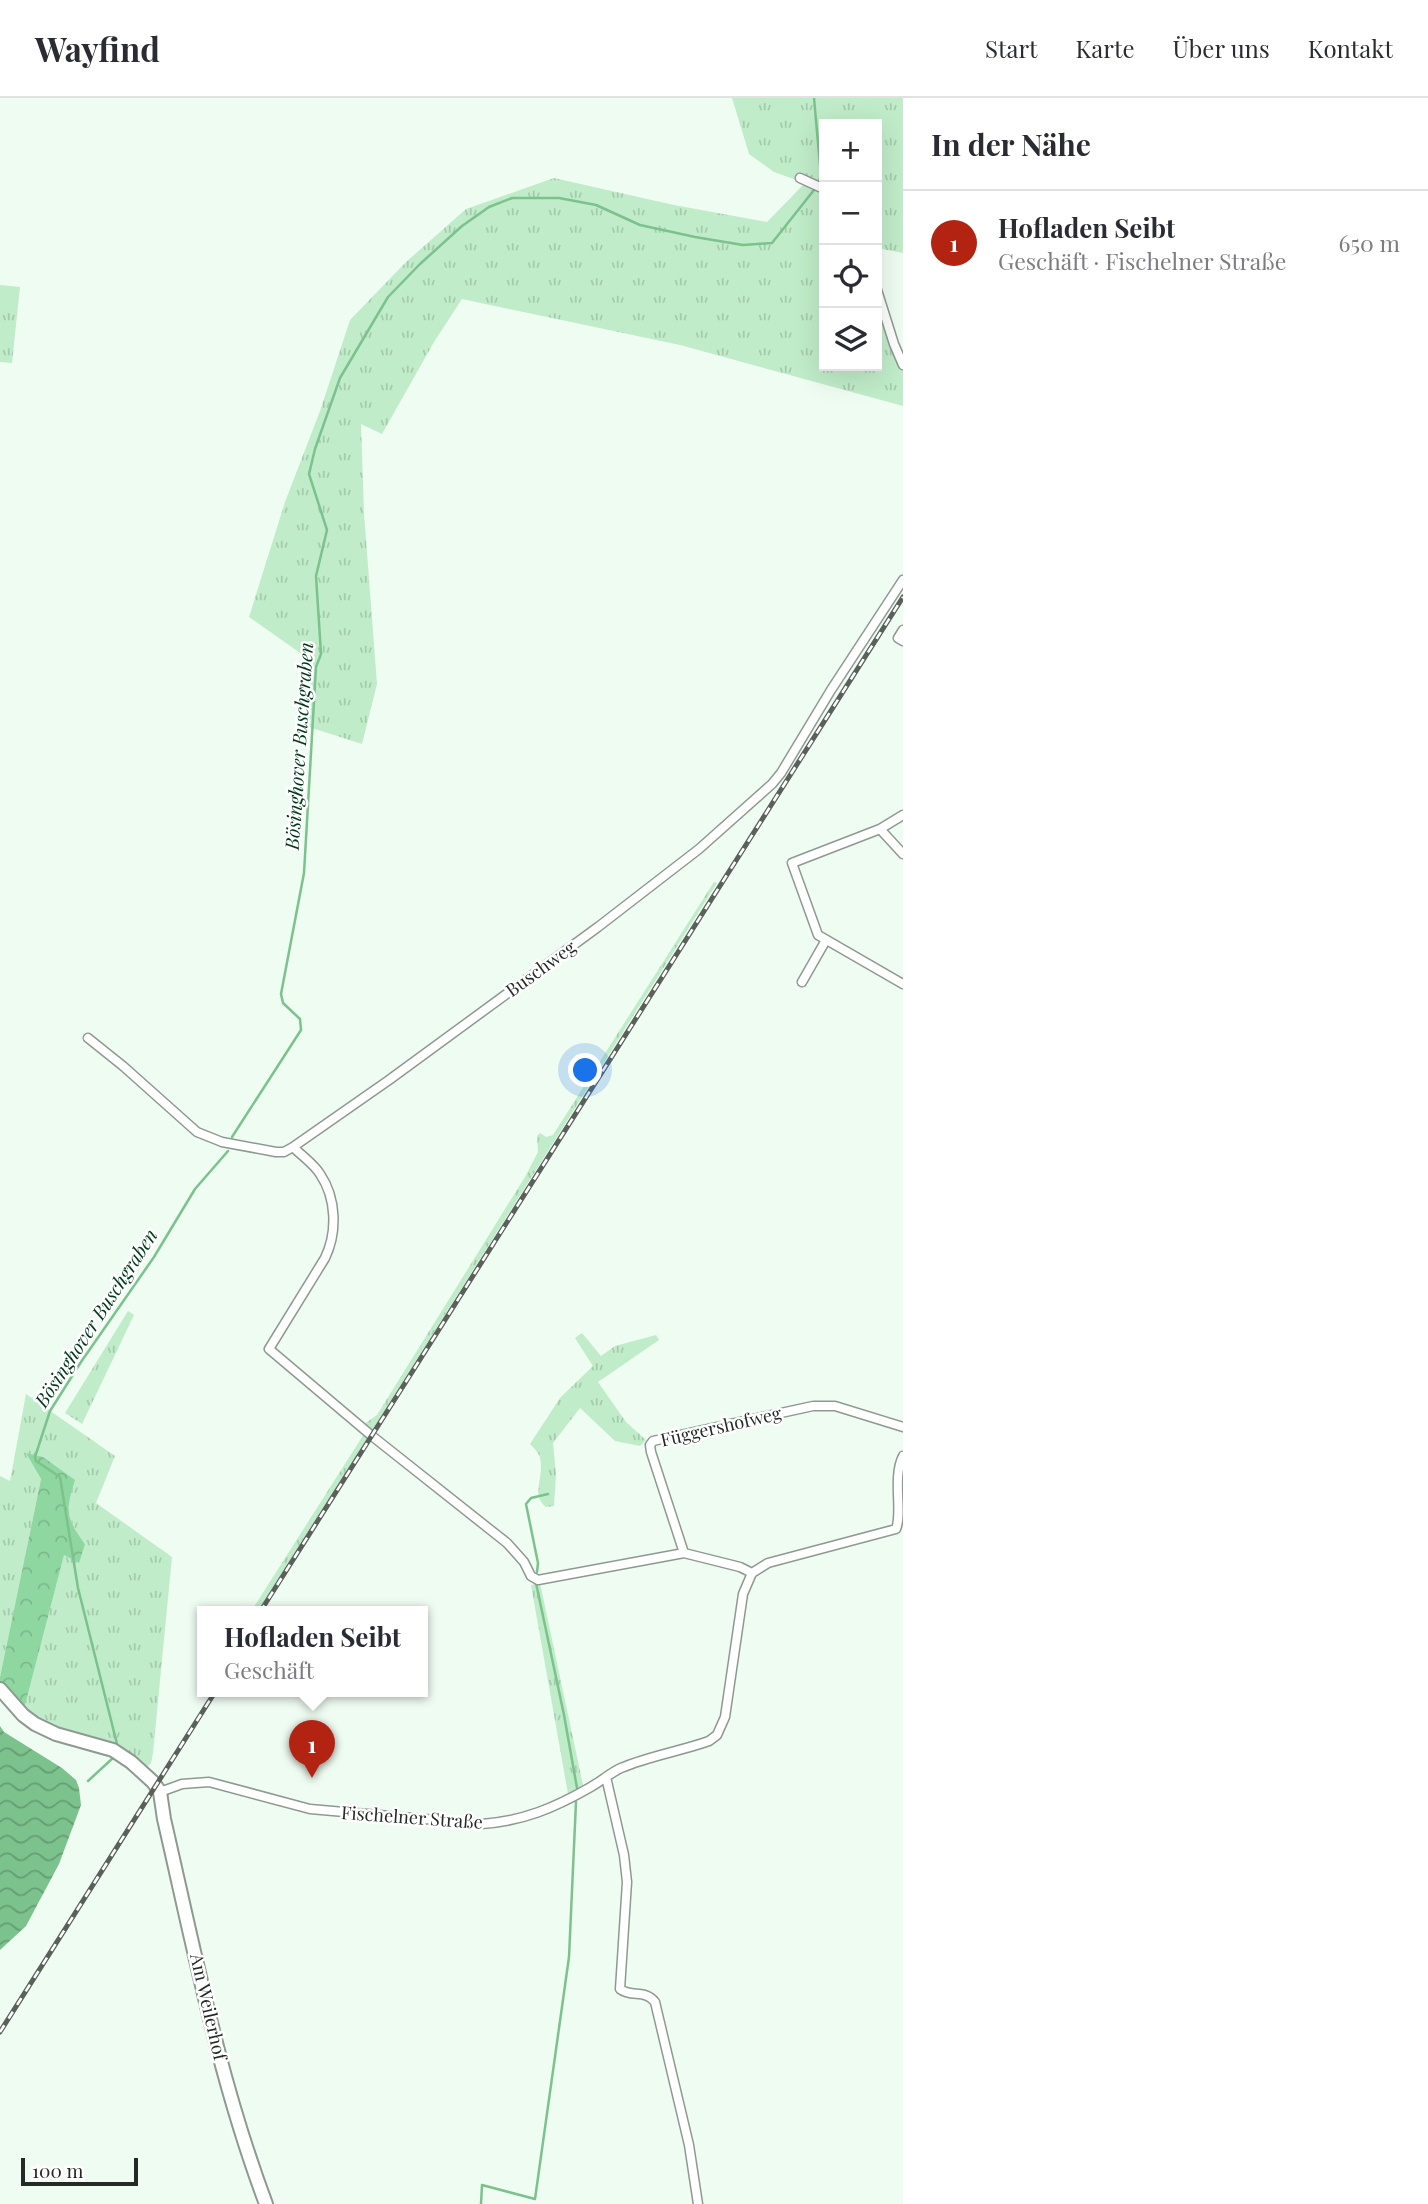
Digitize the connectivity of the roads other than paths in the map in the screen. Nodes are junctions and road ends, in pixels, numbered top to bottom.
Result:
1 (800, 178) dead end
2 (819, 187) edge
3 (882, 306) edge
4 (903, 365) edge
5 (903, 580) edge
6 (903, 630) edge
7 (900, 640) edge
8 (903, 815) edge
9 (880, 829) junction
10 (903, 854) edge
11 (826, 940) junction
12 (802, 982) dead end
13 (903, 984) edge
14 (88, 1038) dead end
15 (293, 1147) junction
16 (903, 1427) edge
17 (903, 1456) edge
18 (684, 1553) junction
19 (752, 1573) junction
20 (0, 1689) edge
21 (606, 1777) junction
22 (160, 1792) junction
23 (266, 2204) edge
24 (698, 2204) edge

1 - 2 street
3 - 4 street
5 - 15 street, Buschweg
6 - 7 street
8 - 9 street
9 - 10 street
9 - 11 street
11 - 12 street
11 - 13 street
14 - 15 street
15 - 18 street
16 - 18 street, Függershofweg
17 - 19 street
18 - 19 street
19 - 21 street, Fischelner Straße
20 - 22 street
21 - 22 street, Fischelner Straße
21 - 24 street
22 - 23 street, Am Weilerhof

